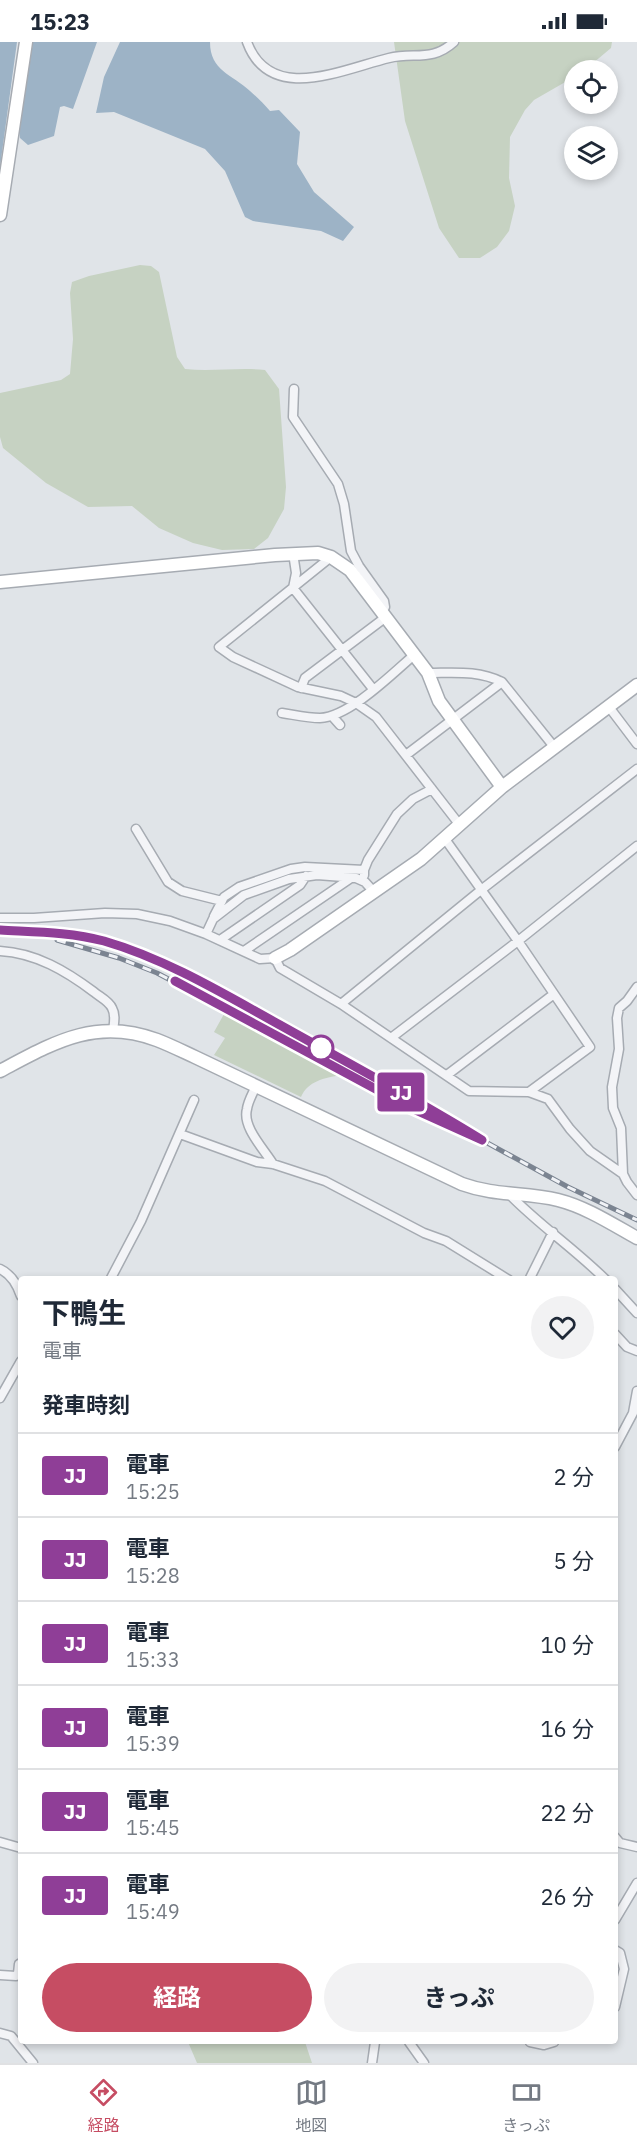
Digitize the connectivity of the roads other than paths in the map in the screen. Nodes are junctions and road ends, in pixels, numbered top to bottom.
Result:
1 (26, 42) edge
2 (247, 42) edge
3 (454, 42) edge
4 (0, 215) edge
5 (294, 389) dead end
6 (293, 553) junction
7 (331, 557) junction
8 (0, 582) edge
9 (292, 588) junction
10 (384, 614) junction
11 (342, 650) junction
12 (414, 656) junction
13 (428, 673) junction
14 (502, 682) junction
15 (637, 685) edge
16 (301, 688) junction
17 (373, 689) junction
18 (356, 703) junction
19 (609, 707) junction
20 (282, 713) dead end
21 (332, 716) junction
22 (452, 720) junction
23 (340, 725) dead end
24 (637, 744) edge
25 (555, 748) junction
26 (406, 755) junction
27 (637, 769) edge
28 (502, 787) junction
29 (432, 789) junction
30 (459, 824) junction
31 (136, 829) dead end
32 (445, 839) junction
33 (637, 846) edge
34 (364, 870) junction
35 (306, 876) junction
36 (351, 878) junction
37 (365, 882) junction
38 (481, 890) junction
39 (374, 892) junction
40 (222, 901) junction
41 (0, 918) edge
42 (213, 919) junction
43 (206, 934) junction
44 (220, 940) junction
45 (518, 940) junction
46 (0, 951) edge
47 (244, 951) junction
48 (275, 958) junction
49 (637, 987) edge
50 (554, 994) junction
51 (341, 1004) junction
52 (113, 1031) junction
53 (391, 1038) junction
54 (0, 1071) edge
55 (447, 1075) junction
56 (256, 1086) junction
57 (529, 1092) junction
58 (194, 1100) dead end
59 (180, 1134) junction
60 (273, 1164) junction
61 (623, 1174) junction
62 (509, 1194) junction
63 (637, 1195) edge
64 (552, 1232) junction
65 (637, 1238) edge
66 (0, 1269) edge
67 (112, 1276) edge
68 (502, 1276) edge
69 (531, 1276) edge
70 (602, 1276) edge
71 (18, 1290) edge
72 (618, 1292) edge
73 (637, 1313) edge
74 (618, 1338) edge
75 (637, 1351) edge
76 (18, 1366) edge
77 (637, 1391) edge
78 (0, 1398) edge
79 (618, 1441) edge
80 (618, 1841) edge
81 (0, 1842) edge
82 (18, 1847) edge
83 (637, 1847) edge
84 (637, 1883) edge
85 (618, 1915) edge
86 (618, 1952) edge
87 (18, 1974) edge
88 (0, 1975) edge
89 (618, 1994) edge
90 (0, 2033) edge
91 (375, 2044) edge
92 (410, 2044) edge
93 (33, 2063) edge
94 (372, 2063) edge
95 (424, 2063) edge

1 - 4 street
2 - 3 street
5 - 10 street
6 - 7 street
6 - 8 street
6 - 9 street
7 - 9 street
7 - 10 street
9 - 11 street
9 - 16 street
10 - 11 street
10 - 12 street
11 - 16 street
11 - 17 street
12 - 13 street
12 - 17 street
13 - 14 street
13 - 22 street
14 - 22 street
14 - 25 street
15 - 19 street
16 - 18 street
17 - 18 street
18 - 21 street
18 - 26 street
19 - 24 street
19 - 25 street
20 - 21 street
21 - 23 street
22 - 26 street
22 - 28 street
25 - 28 street
26 - 29 street
27 - 38 street
28 - 30 street
29 - 30 street
29 - 34 street
30 - 32 street
31 - 40 street
32 - 38 street
32 - 39 street
33 - 45 street
34 - 37 street
34 - 40 street
35 - 36 street
35 - 42 street
35 - 44 street
36 - 37 street
36 - 47 street
37 - 39 street
38 - 45 street
38 - 51 street
39 - 48 street
40 - 42 street
41 - 43 street
42 - 43 street
43 - 44 street
44 - 47 street
45 - 50 street
45 - 53 street
46 - 52 street
47 - 48 street
48 - 51 street
49 - 61 street
50 - 55 street
50 - 57 street
51 - 53 street
52 - 54 street
52 - 56 street
53 - 55 street
55 - 57 street
56 - 60 street
56 - 62 street
57 - 61 street
58 - 59 street
59 - 60 street
59 - 67 street
60 - 68 street
61 - 63 street
62 - 64 street
62 - 65 street
64 - 69 street
64 - 70 street
66 - 71 street
72 - 73 street
74 - 75 street
76 - 78 street
77 - 79 street
80 - 83 street
81 - 82 street
84 - 85 street
86 - 89 street
87 - 88 street
90 - 93 street
91 - 94 street
92 - 95 street

